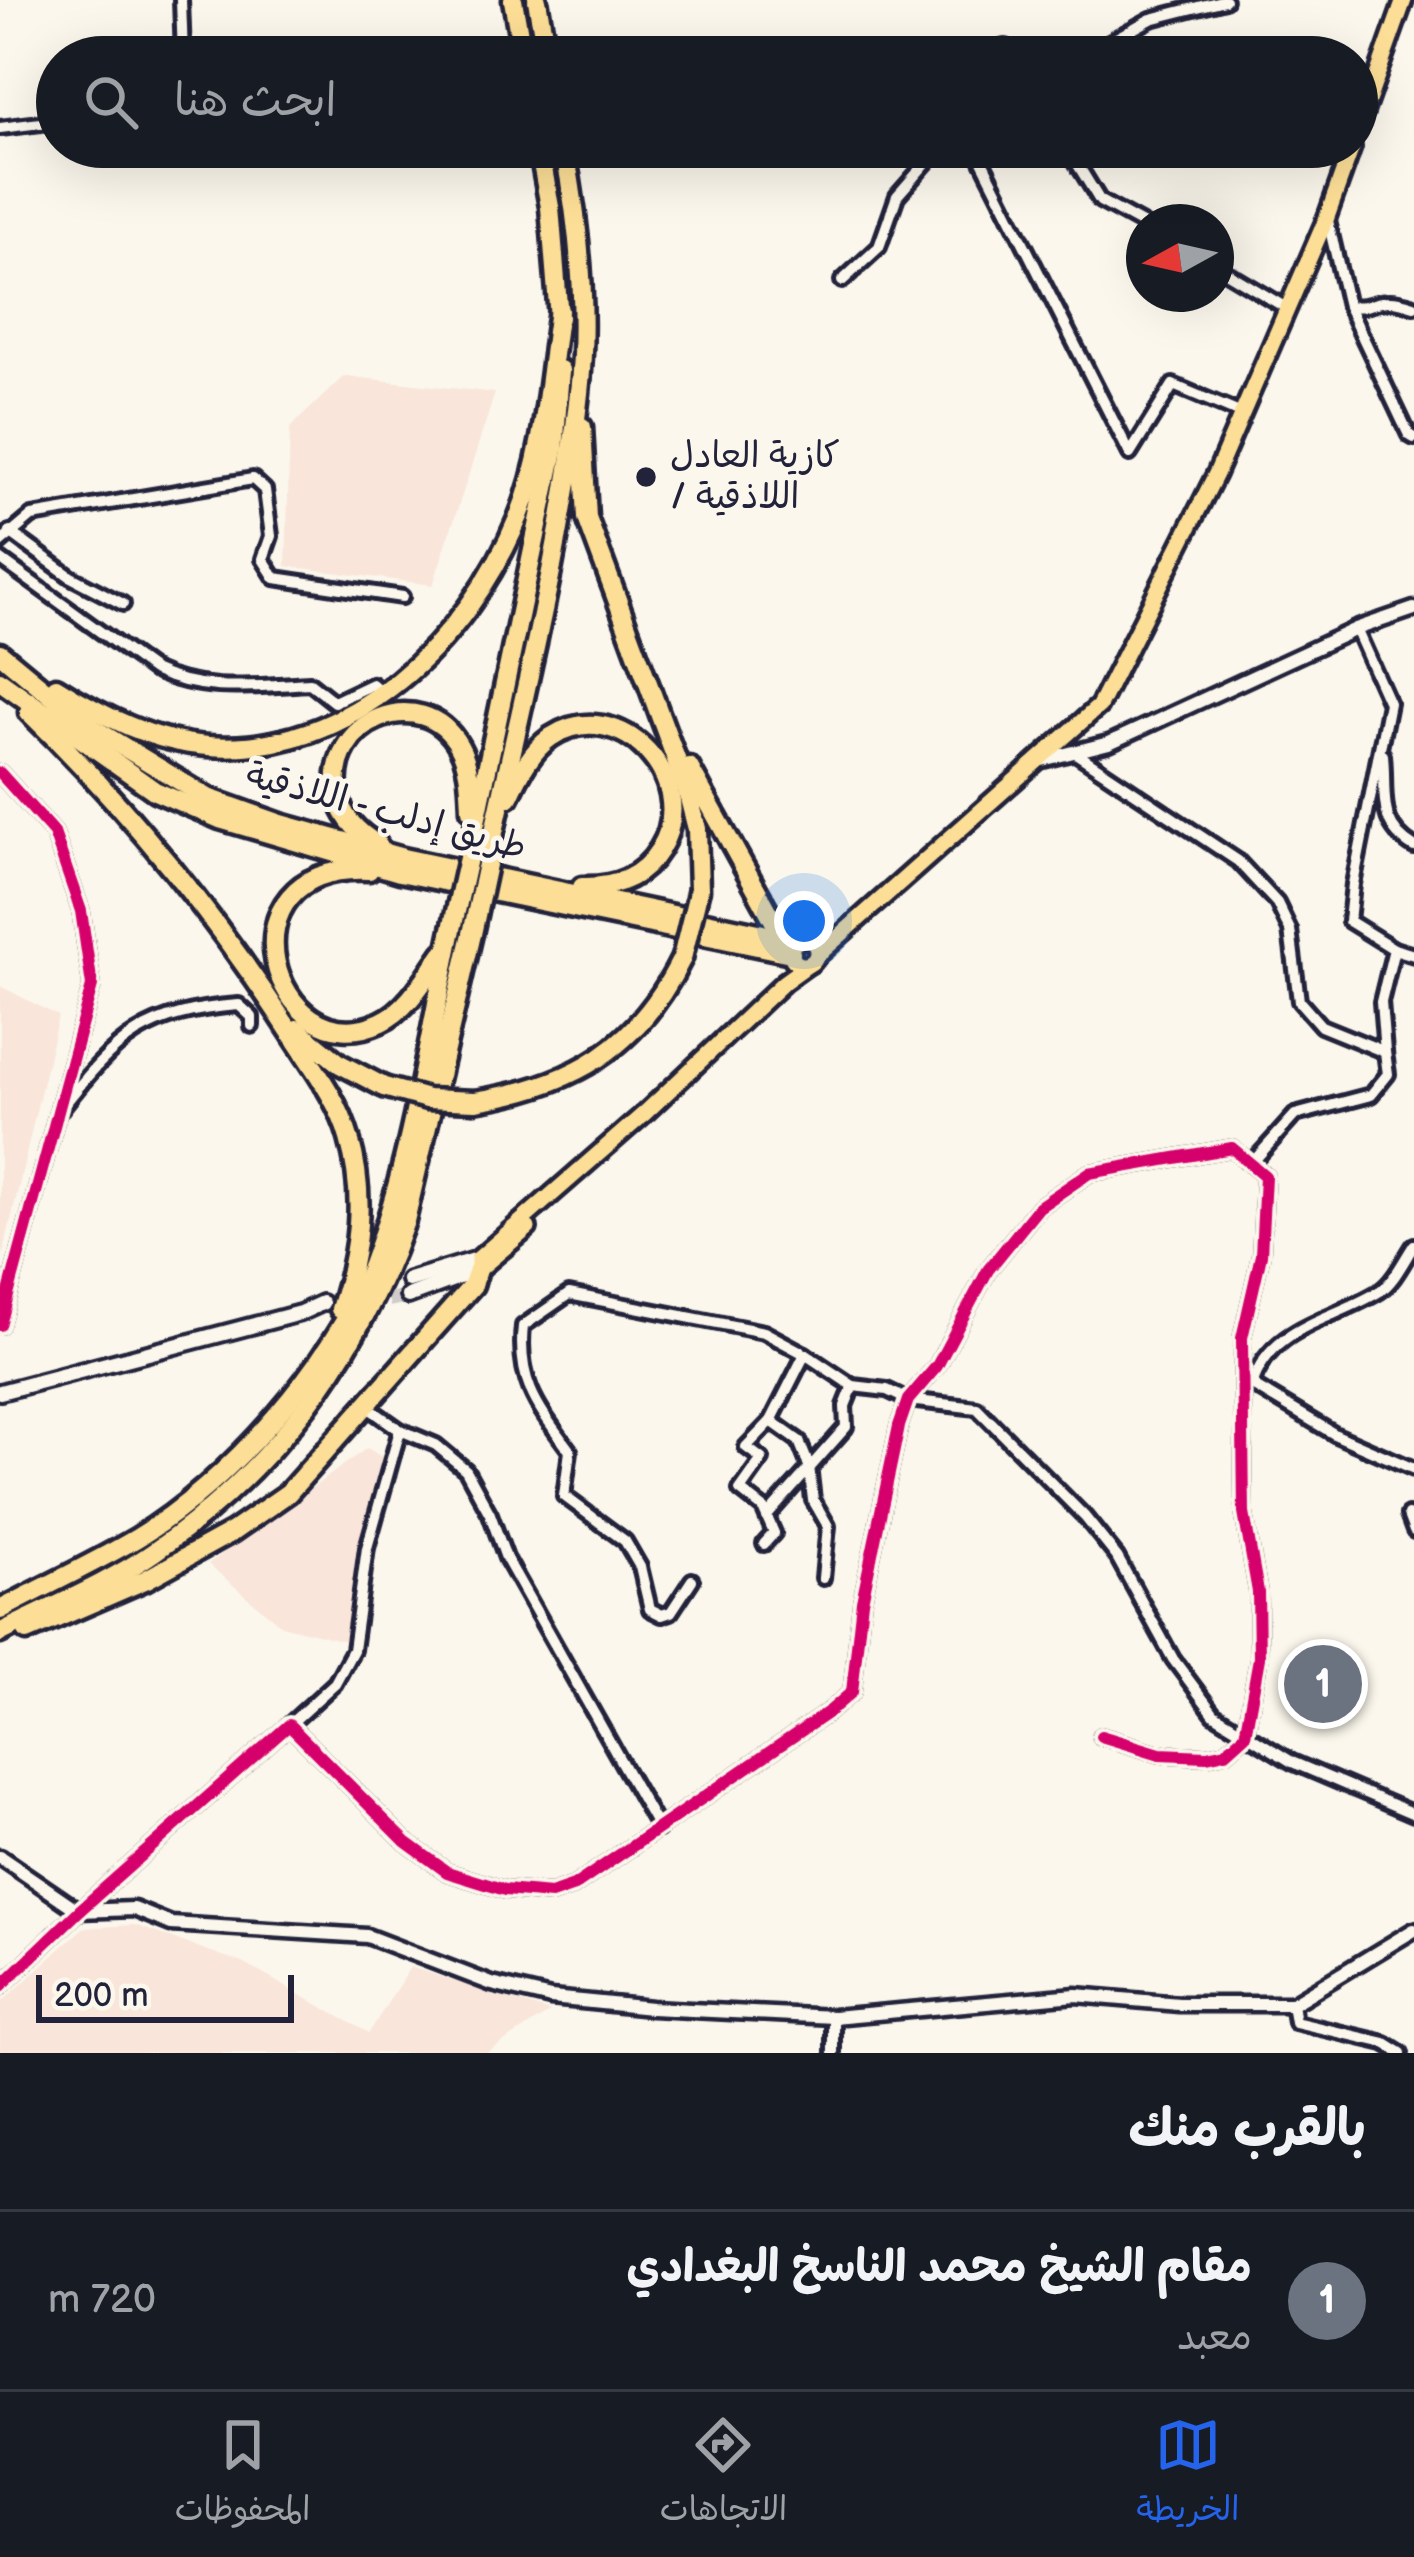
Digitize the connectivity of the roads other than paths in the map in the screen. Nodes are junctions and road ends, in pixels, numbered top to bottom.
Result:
1 (181, 0) edge
2 (513, 0) edge
3 (537, 0) edge
4 (1225, 0) edge
5 (1404, 0) edge
6 (182, 36) edge
7 (519, 36) edge
8 (544, 36) edge
9 (1120, 36) edge
10 (1378, 73) edge
11 (36, 124) edge
12 (0, 128) edge
13 (543, 168) edge
14 (567, 168) edge
15 (922, 168) edge
16 (986, 168) edge
17 (1080, 168) edge
18 (1344, 168) edge
19 (1126, 215) edge
20 (1327, 217) junction
21 (1234, 277) edge
22 (842, 281) dead end
23 (1348, 306) junction
24 (1414, 306) edge
25 (1288, 309) junction
26 (560, 310) junction
27 (580, 389) junction
28 (1242, 414) junction
29 (1414, 438) edge
30 (10, 532) junction
31 (0, 543) edge
32 (0, 560) edge
33 (402, 597) dead end
34 (123, 604) dead end
35 (1414, 609) edge
36 (1356, 629) junction
37 (0, 653) edge
38 (0, 682) edge
39 (382, 693) junction
40 (665, 722) junction
41 (1382, 740) junction
42 (1074, 752) junction
43 (1037, 761) junction
44 (0, 773) edge
45 (482, 838) junction
46 (1414, 847) edge
47 (401, 865) junction
48 (514, 882) junction
49 (450, 937) junction
50 (1394, 949) junction
51 (800, 950) junction
52 (1414, 955) edge
53 (256, 978) junction
54 (252, 1026) dead end
55 (1384, 1052) junction
56 (58, 1114) junction
57 (1251, 1164) junction
58 (1414, 1245) edge
59 (478, 1264) junction
60 (408, 1288) tunnel mouth
61 (322, 1308) dead end
62 (0, 1324) edge
63 (330, 1339) junction
64 (806, 1354) junction
65 (1246, 1381) junction
66 (853, 1386) junction
67 (0, 1392) edge
68 (908, 1400) junction
69 (366, 1406) junction
70 (771, 1421) junction
71 (400, 1430) junction
72 (809, 1466) junction
73 (1414, 1468) edge
74 (1408, 1515) dead end
75 (766, 1516) junction
76 (1414, 1532) edge
77 (764, 1544) dead end
78 (823, 1578) dead end
79 (692, 1580) dead end
80 (0, 1610) edge
81 (0, 1633) edge
82 (0, 1642) edge
83 (289, 1725) junction
84 (1245, 1735) junction
85 (1101, 1736) dead end
86 (1414, 1814) edge
87 (659, 1829) junction
88 (0, 1857) edge
89 (79, 1911) junction
90 (1414, 1930) edge
91 (0, 1987) edge
92 (1292, 2004) junction
93 (833, 2017) junction
94 (832, 2053) edge
95 (1401, 2053) edge

1 - 6 street
2 - 7 highway
3 - 8 highway
4 - 9 street
5 - 10 main road
11 - 12 street
13 - 26 highway
14 - 27 highway
15 - 22 street
16 - 28 street
17 - 19 street
18 - 20 main road
20 - 23 street
20 - 25 main road
21 - 25 street
23 - 24 street
23 - 29 street
25 - 28 main road
26 - 39 highway
26 - 45 highway
27 - 40 highway
27 - 45 highway
28 - 43 main road
30 - 31 street
30 - 33 street
30 - 34 street
32 - 39 street
35 - 36 street
36 - 41 street
36 - 42 street
37 - 39 highway
37 - 47 highway, طريق إدلب - اللاذقية
38 - 47 highway, طريق إدلب - اللاذقية
38 - 53 highway
40 - 51 highway
40 - 53 highway, bridge
41 - 46 street
41 - 50 street
42 - 43 street
42 - 55 street
43 - 51 main road
44 - 56 street
45 - 47 highway
45 - 48 highway
45 - 49 highway, bridge
45 - 81 highway, bridge
47 - 48 highway, طريق إدلب - اللاذقية
47 - 49 highway
47 - 51 highway, طريق إدلب - اللاذقية
48 - 51 highway, طريق إدلب - اللاذقية
49 - 63 highway
50 - 52 street
50 - 55 street
51 - 59 main road
53 - 63 highway
54 - 56 street
55 - 57 street
56 - 62 street
57 - 65 street
57 - 68 street
58 - 65 street
59 - 60 main road
59 - 69 highway
61 - 67 main road
63 - 80 highway
64 - 66 street
64 - 70 street
64 - 79 street
65 - 73 street
65 - 84 street
66 - 68 street
66 - 72 street
68 - 84 street
68 - 87 street
69 - 71 street
69 - 82 highway
70 - 72 street
70 - 75 street
71 - 83 street
71 - 87 street
72 - 75 street
72 - 78 street
74 - 76 street
75 - 77 street
83 - 87 street
83 - 89 street
84 - 85 street
84 - 86 street
88 - 89 street
89 - 91 street
89 - 93 street
90 - 92 street
92 - 93 street
92 - 95 street
93 - 94 street

